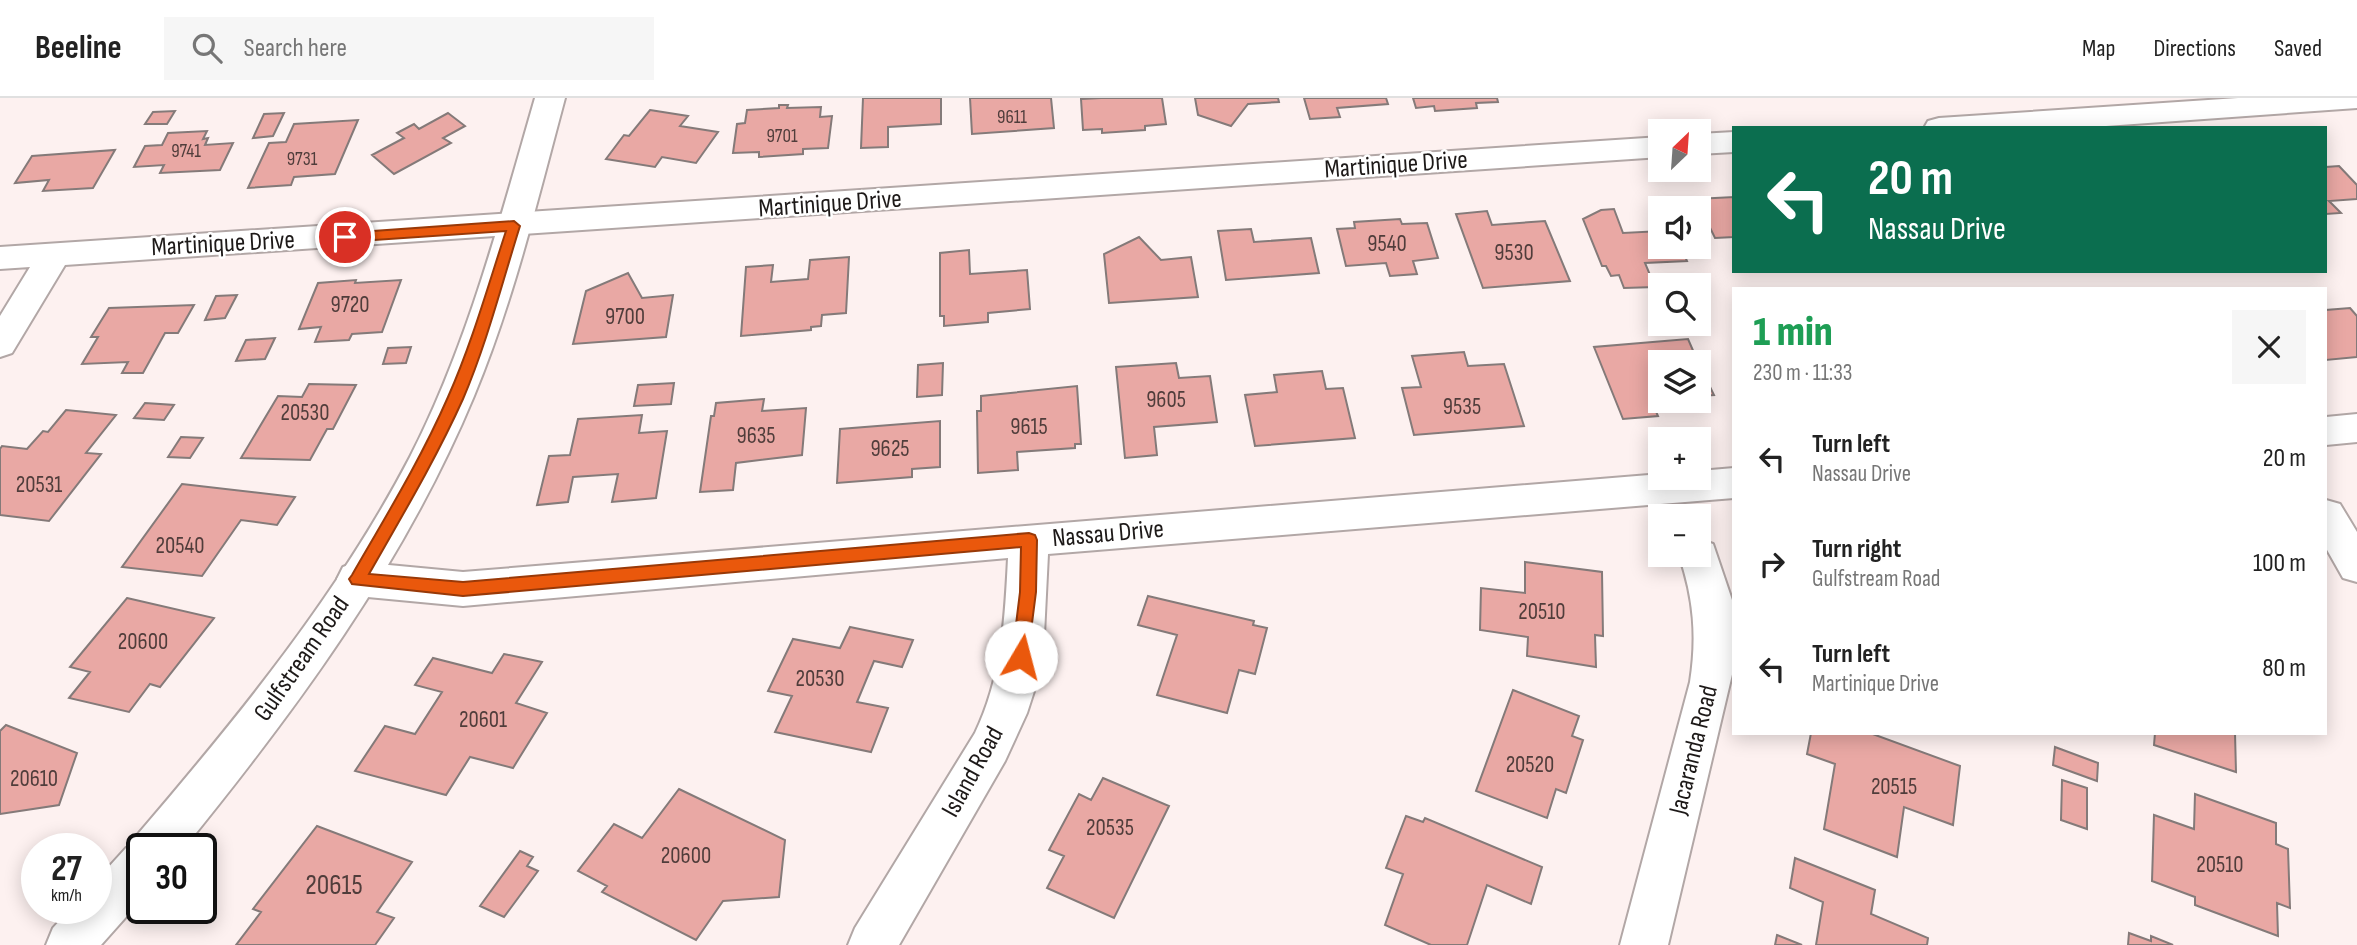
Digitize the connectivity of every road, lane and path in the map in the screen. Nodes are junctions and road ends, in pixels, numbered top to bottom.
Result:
1 (550, 98) edge
2 (2357, 99) edge
3 (1968, 126) edge
4 (1732, 142) edge
5 (1712, 143) edge
6 (1648, 148) edge
7 (514, 226) junction
8 (55, 255) junction
9 (0, 258) edge
10 (0, 344) edge
11 (2357, 428) edge
12 (2327, 430) edge
13 (1732, 484) edge
14 (1679, 502) edge
15 (2327, 517) edge
16 (1029, 540) junction
17 (2357, 566) edge
18 (1702, 567) edge
19 (357, 579) junction
20 (167, 833) edge
21 (126, 882) edge
22 (70, 945) edge
23 (872, 945) edge
24 (1644, 945) edge

1 - 7 street, Gulfstream Road
2 - 3 street
4 - 5 street
6 - 7 street, Martinique Drive
7 - 8 street, Martinique Drive
7 - 19 street, Gulfstream Road
8 - 9 street, Martinique Drive
8 - 10 street
11 - 12 street
13 - 14 street, Nassau Drive
14 - 16 street, Nassau Drive
15 - 17 street
16 - 19 street, Nassau Drive
16 - 23 street, Island Road
18 - 24 street, Jacaranda Road
19 - 20 street, Gulfstream Road
21 - 22 street

